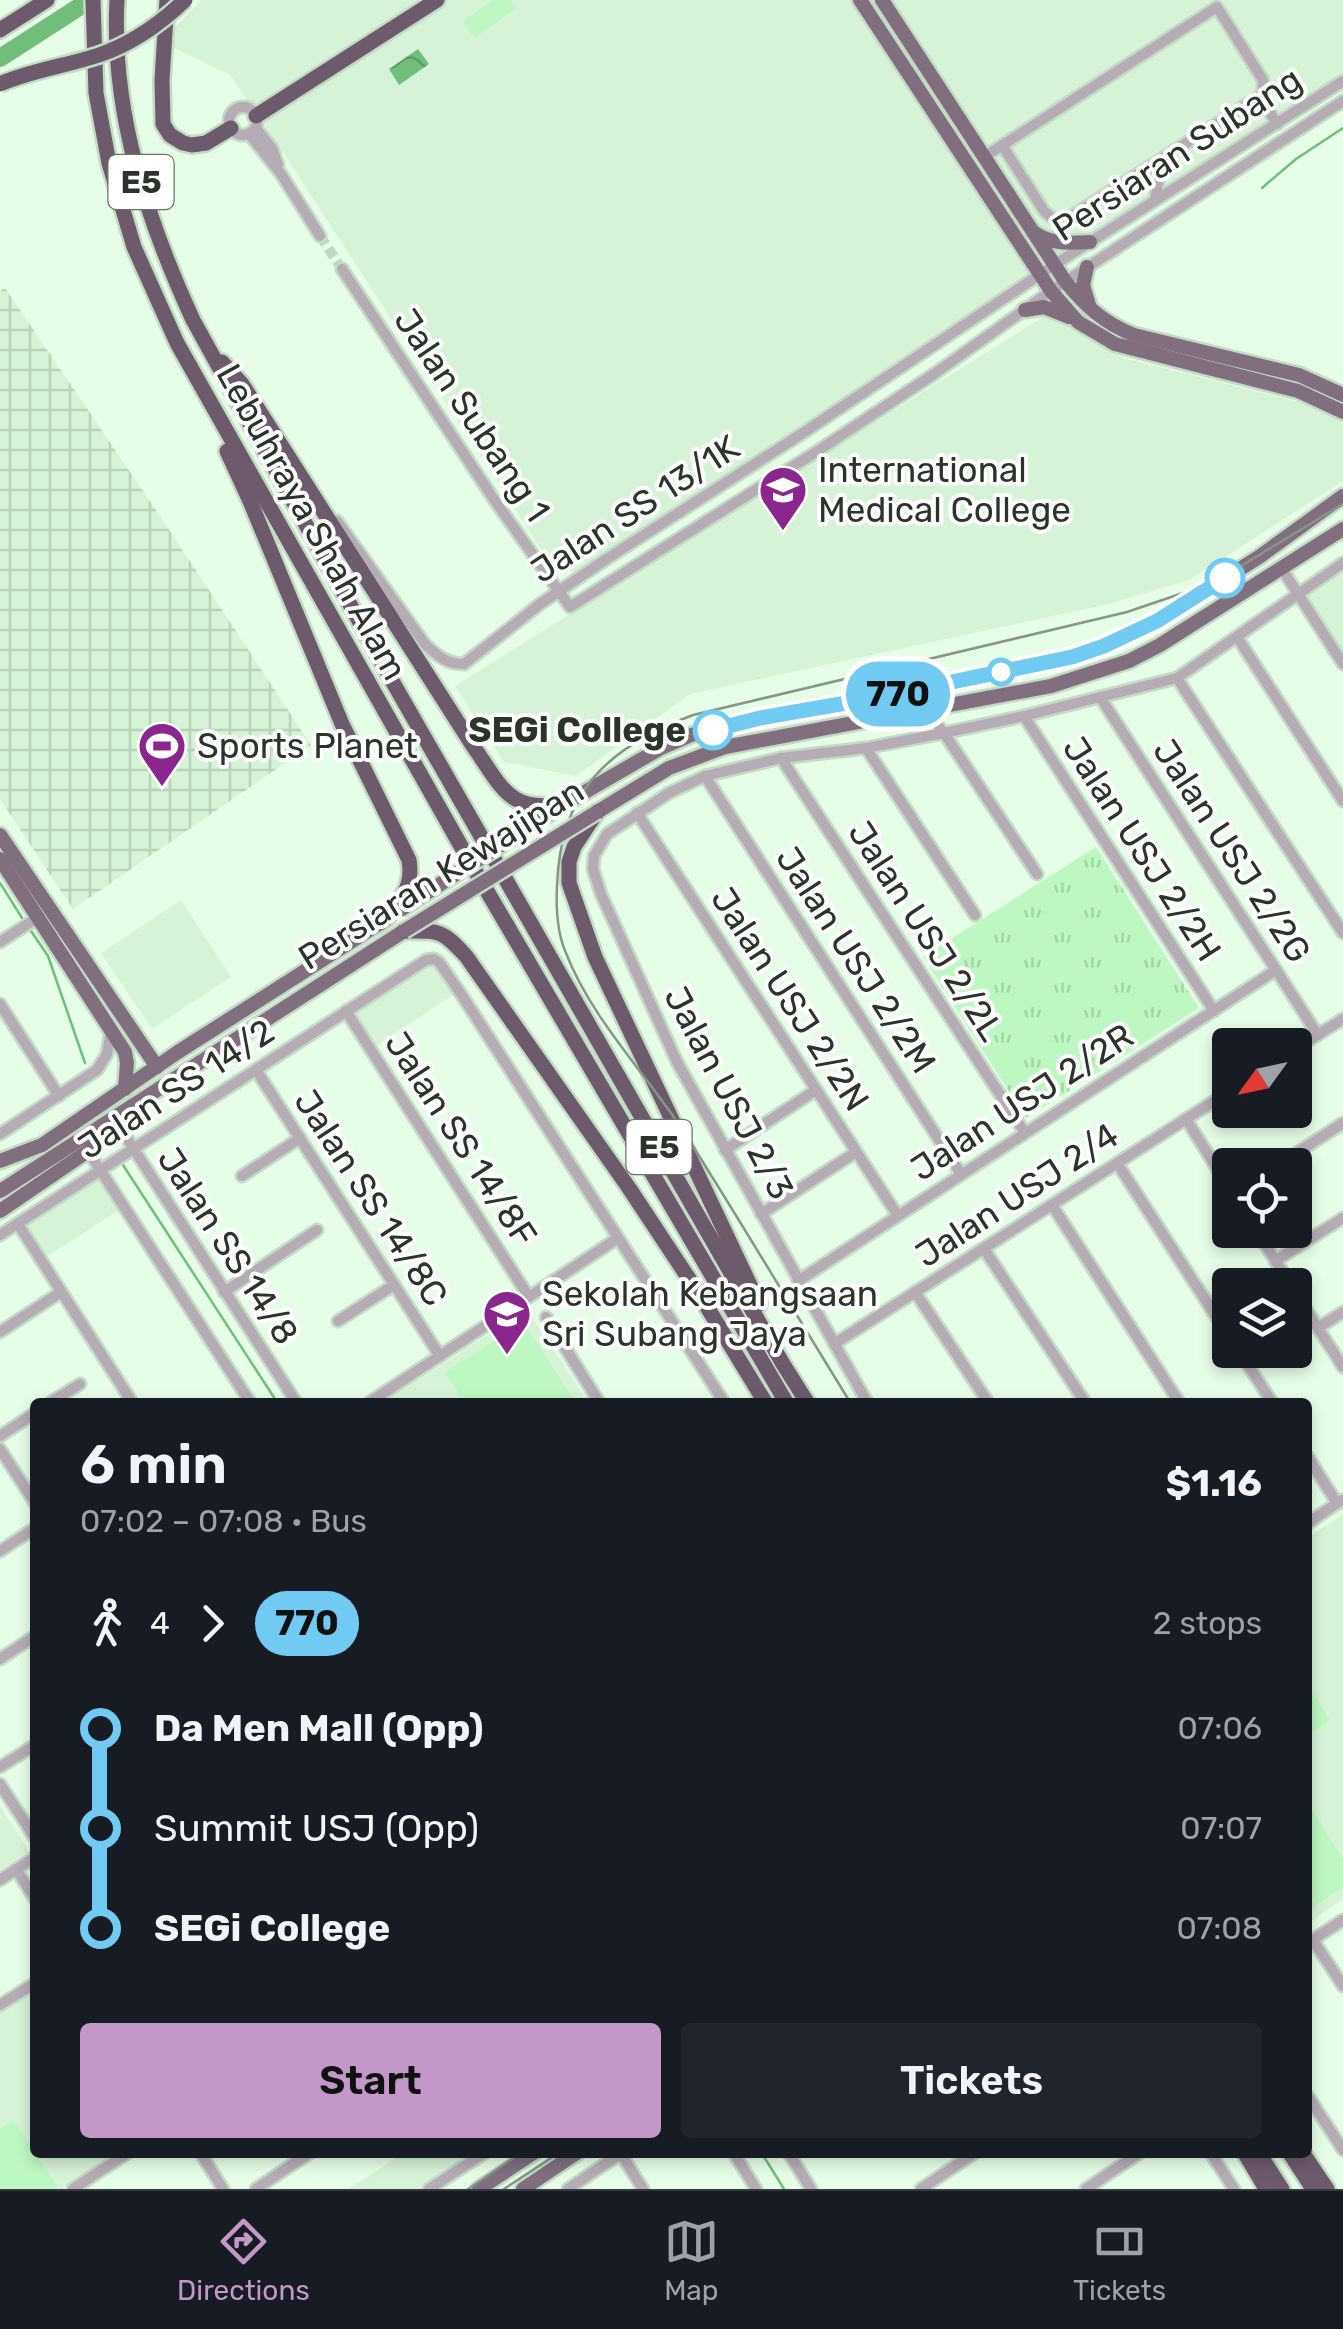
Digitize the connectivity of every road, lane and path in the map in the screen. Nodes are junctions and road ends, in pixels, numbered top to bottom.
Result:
1 (47, 0) edge
2 (93, 0) edge
3 (168, 0) edge
4 (185, 0) edge
5 (436, 0) edge
6 (860, 0) edge
7 (882, 0) edge
8 (116, 6) edge
9 (0, 30) edge
10 (1343, 81) edge
11 (0, 84) edge
12 (1260, 96) junction
13 (1343, 101) edge
14 (1276, 124) junction
15 (254, 126) junction
16 (231, 128) junction
17 (1002, 146) junction
18 (984, 157) junction
19 (1153, 165) junction
20 (1182, 183) junction
21 (1154, 200) junction
22 (1030, 229) junction
23 (320, 236) tunnel mouth
24 (1090, 242) junction
25 (1054, 265) junction
26 (1087, 267) junction
27 (342, 269) tunnel mouth
28 (1040, 275) junction
29 (1065, 281) junction
30 (1051, 291) junction
31 (1025, 310) junction
32 (1092, 312) junction
33 (1078, 322) junction
34 (204, 342) junction
35 (176, 343) junction
36 (1343, 395) edge
37 (1343, 412) edge
38 (310, 490) junction
39 (1343, 496) edge
40 (668, 518) junction
41 (1341, 531) edge
42 (680, 537) junction
43 (1343, 563) edge
44 (1282, 569) junction
45 (559, 591) junction
46 (1297, 593) junction
47 (570, 608) joint
48 (1236, 637) junction
49 (1343, 664) edge
50 (1177, 678) junction
51 (1100, 697) junction
52 (926, 711) junction
53 (1024, 716) junction
54 (944, 733) junction
55 (866, 748) junction
56 (781, 758) junction
57 (704, 776) junction
58 (1343, 801) edge
59 (566, 803) junction
60 (598, 812) junction
61 (637, 813) junction
62 (0, 835) edge
63 (0, 860) edge
64 (1037, 874) dead end
65 (975, 915) dead end
66 (37, 918) junction
67 (380, 923) junction
68 (404, 930) junction
69 (1343, 933) edge
70 (2, 936) edge
71 (1276, 970) junction
72 (0, 1004) edge
73 (1214, 1011) junction
74 (346, 1012) junction
75 (1343, 1018) edge
76 (112, 1030) junction
77 (1318, 1034) junction
78 (1312, 1038) edge
79 (156, 1067) junction
80 (256, 1070) junction
81 (125, 1089) junction
82 (816, 1090) junction
83 (59, 1096) junction
84 (1212, 1103) edge
85 (112, 1119) junction
86 (1186, 1120) junction
87 (1343, 1122) edge
88 (1026, 1133) junction
89 (0, 1134) edge
90 (300, 1138) junction
91 (42, 1145) junction
92 (1304, 1148) edge
93 (133, 1149) junction
94 (725, 1150) junction
95 (88, 1151) junction
96 (856, 1152) junction
97 (0, 1161) edge
98 (1212, 1161) edge
99 (1117, 1164) junction
100 (100, 1170) junction
101 (0, 1173) edge
102 (962, 1174) junction
103 (242, 1176) dead end
104 (0, 1191) edge
105 (1052, 1205) junction
106 (0, 1210) edge
107 (762, 1214) junction
108 (898, 1216) junction
109 (1343, 1218) edge
110 (18, 1224) junction
111 (317, 1230) dead end
112 (0, 1235) edge
113 (618, 1238) junction
114 (984, 1248) junction
115 (1267, 1248) edge
116 (1275, 1260) junction
117 (1280, 1268) edge
118 (798, 1280) junction
119 (394, 1285) junction
120 (62, 1292) junction
121 (224, 1292) junction
122 (916, 1292) junction
123 (529, 1297) junction
124 (1212, 1310) edge
125 (1343, 1312) edge
126 (546, 1318) dead end
127 (1312, 1319) edge
128 (338, 1321) dead end
129 (1318, 1328) junction
130 (0, 1332) edge
131 (834, 1344) junction
132 (440, 1356) junction
133 (782, 1364) junction
134 (1343, 1367) edge
135 (1250, 1368) edge
136 (80, 1384) dead end
137 (57, 1398) edge
138 (129, 1398) edge
139 (247, 1398) edge
140 (293, 1398) edge
141 (376, 1398) edge
142 (596, 1398) edge
143 (721, 1398) edge
144 (762, 1398) edge
145 (784, 1398) edge
146 (805, 1398) edge
147 (865, 1398) edge
148 (985, 1398) edge
149 (1081, 1398) edge
150 (1175, 1398) edge
151 (1269, 1398) edge
152 (30, 1416) edge
153 (0, 1436) edge
154 (0, 1450) edge
155 (1312, 1462) edge
156 (30, 1495) edge
157 (1340, 1501) edge
158 (1312, 1520) edge
159 (30, 1531) edge
160 (0, 1551) edge
161 (30, 1639) edge
162 (0, 1659) edge
163 (30, 1748) edge
164 (0, 1767) edge
165 (0, 1784) edge
166 (30, 1830) edge
167 (30, 1860) edge
168 (16, 1869) junction
169 (0, 1880) edge
170 (30, 1891) edge
171 (1343, 1920) edge
172 (1312, 1940) edge
173 (1312, 1944) edge
174 (30, 1986) edge
175 (1343, 1986) edge
176 (0, 2004) edge
177 (1312, 2102) edge
178 (1343, 2150) edge
179 (120, 2158) edge
180 (204, 2158) edge
181 (303, 2158) edge
182 (477, 2158) edge
183 (526, 2158) edge
184 (569, 2158) edge
185 (614, 2158) edge
186 (625, 2158) edge
187 (737, 2158) edge
188 (796, 2158) edge
189 (967, 2158) edge
190 (1132, 2158) edge
191 (1214, 2158) edge
192 (1248, 2158) edge
193 (1262, 2158) edge
194 (1293, 2158) edge
195 (1306, 2158) edge
196 (73, 2189) edge
197 (223, 2189) edge
198 (256, 2189) edge
199 (429, 2189) edge
200 (480, 2189) edge
201 (523, 2189) edge
202 (568, 2189) edge
203 (644, 2189) edge
204 (756, 2189) edge
205 (812, 2189) edge
206 (920, 2189) edge
207 (1086, 2189) edge
208 (1234, 2189) edge
209 (1266, 2189) edge
210 (1282, 2189) edge
211 (1312, 2189) edge
212 (1326, 2189) edge

1 - 9 highway
2 - 35 highway, Lebuhraya Shah Alam / E5
3 - 16 highway
4 - 11 highway, bridge
5 - 15 highway
6 - 28 main road
7 - 18 main road
8 - 34 highway, Lebuhraya Shah Alam / E5
10 - 14 street, Persiaran Subang
12 - 14 street
12 - 17 street
12 - 19 street
13 - 26 street, Persiaran Subang
14 - 20 street, Persiaran Subang
15 - 16 street
15 - 16 street
15 - 23 street
17 - 18 street
17 - 19 street
18 - 22 main road
19 - 20 street
19 - 21 street
20 - 21 street, Persiaran Subang
21 - 24 street, Persiaran Subang
22 - 24 main road
22 - 25 main road
24 - 25 street, Persiaran Subang
25 - 28 street, Persiaran Subang
25 - 29 main road
26 - 29 street, Persiaran Subang
26 - 32 main road
27 - 45 street, Jalan Subang 1
28 - 30 main road
28 - 40 street, Jalan SS 13/1K
29 - 30 street, Persiaran Subang
29 - 32 main road
30 - 31 street, Jalan SS 13/1K
30 - 33 main road
31 - 33 main road
31 - 42 street, Jalan SS 13/1K
32 - 36 main road
33 - 37 main road
34 - 38 highway
34 - 133 highway, Lebuhraya Shah Alam / E5
35 - 67 highway
35 - 145 highway, Lebuhraya Shah Alam / E5
38 - 45 street, Jalan SS 13/1K
38 - 59 highway
39 - 59 main road, Persiaran Kewajipan
40 - 42 street
40 - 45 street, Jalan SS 13/1K
41 - 44 main road, Persiaran Kewajipan
42 - 47 street, Jalan SS 13/1K
43 - 46 street
44 - 46 street
44 - 52 main road, Persiaran Kewajipan
45 - 47 street, Jalan Subang 1
46 - 48 street
46 - 49 street
48 - 50 street
48 - 58 street
50 - 51 street, Jalan USJ 2/3
50 - 69 street
51 - 53 street, Jalan USJ 2/3
51 - 71 street, Jalan USJ 2/2G
52 - 54 street
52 - 60 main road, Persiaran Kewajipan
53 - 54 street, Jalan USJ 2/3
53 - 73 street, Jalan USJ 2/2H
54 - 55 street, Jalan USJ 2/3
54 - 64 street
55 - 56 street, Jalan USJ 2/3
55 - 65 street
56 - 57 street, Jalan USJ 2/3
56 - 88 street, Jalan USJ 2/2L
57 - 61 street, Jalan USJ 2/3
57 - 102 street, Jalan USJ 2/2M
59 - 67 main road, Persiaran Kewajipan, bridge
60 - 68 main road, Persiaran Kewajipan, bridge
60 - 133 highway
61 - 82 street, Jalan USJ 2/2N
61 - 94 street, Jalan USJ 2/3
62 - 79 main road
63 - 66 main road
66 - 70 street
66 - 76 main road
67 - 79 main road, Persiaran Kewajipan
68 - 85 main road, Persiaran Kewajipan
68 - 144 highway
71 - 73 street, Jalan USJ 2/2R
71 - 77 street, Jalan USJ 2/2G
72 - 83 street
73 - 88 street, Jalan USJ 2/2R
74 - 80 street, Jalan SS 14/2
74 - 113 street, Jalan SS 14/2
74 - 123 street, Jalan SS 14/8F
75 - 77 street
76 - 81 main road
76 - 83 street
77 - 78 street
79 - 81 main road, Persiaran Kewajipan
80 - 90 street, Jalan SS 14/8C
80 - 93 street, Jalan SS 14/2
81 - 91 main road, Persiaran Kewajipan
82 - 94 street
82 - 96 street, Jalan USJ 2/2N
83 - 89 street
84 - 86 street, Jalan USJ 2/4
85 - 93 street, Jalan SS 14/8
85 - 95 main road, Persiaran Kewajipan
85 - 104 main road
86 - 98 street
86 - 99 street, Jalan USJ 2/4
87 - 92 street
88 - 102 street, Jalan USJ 2/2R
90 - 103 street
90 - 119 street, Jalan SS 14/8C
91 - 97 main road, Persiaran Kewajipan
91 - 101 main road
93 - 100 street, Jalan SS 14/2
93 - 121 street, Jalan SS 14/8
94 - 107 street, Jalan USJ 2/3
95 - 100 street
95 - 106 main road, Persiaran Kewajipan
96 - 107 street
96 - 108 street, Jalan USJ 2/2N
99 - 105 street, Jalan USJ 2/4
99 - 124 street
100 - 110 street, Jalan SS 14/2
100 - 139 street
102 - 108 street, Jalan USJ 2/2R
105 - 114 street, Jalan USJ 2/4
105 - 150 street
107 - 118 street, Jalan USJ 2/3
108 - 118 street, Jalan USJ 2/2R
109 - 116 street
110 - 112 street, Jalan SS 14/2
110 - 120 street
111 - 121 street
113 - 123 street
113 - 143 street
114 - 122 street, Jalan USJ 2/4
114 - 149 street
115 - 116 street
116 - 117 street
118 - 131 street, Jalan USJ 2/3
119 - 128 street
119 - 132 street, Jalan SS 14/8C
120 - 130 street
120 - 138 street
121 - 140 street, Jalan SS 14/8
122 - 131 street, Jalan USJ 2/4
122 - 148 street
123 - 132 street
125 - 129 street
126 - 142 street
127 - 129 street
129 - 134 street
131 - 147 street, Jalan USJ 2/3
132 - 141 street
133 - 146 highway, Lebuhraya Shah Alam / E5
135 - 151 street
136 - 137 street
152 - 153 street
154 - 156 street
155 - 157 street
157 - 158 street
159 - 160 street
161 - 162 street
163 - 164 street
165 - 166 street
167 - 168 street
168 - 169 street
168 - 170 street
171 - 172 street
173 - 175 street
174 - 176 street
177 - 178 street
179 - 196 street
180 - 197 street
181 - 198 street
182 - 199 street
183 - 200 main road
184 - 201 main road
185 - 202 street
186 - 203 street
187 - 204 street
188 - 205 street
189 - 206 street
190 - 207 street
191 - 208 street
192 - 209 highway
193 - 210 highway
194 - 211 highway
195 - 212 highway

